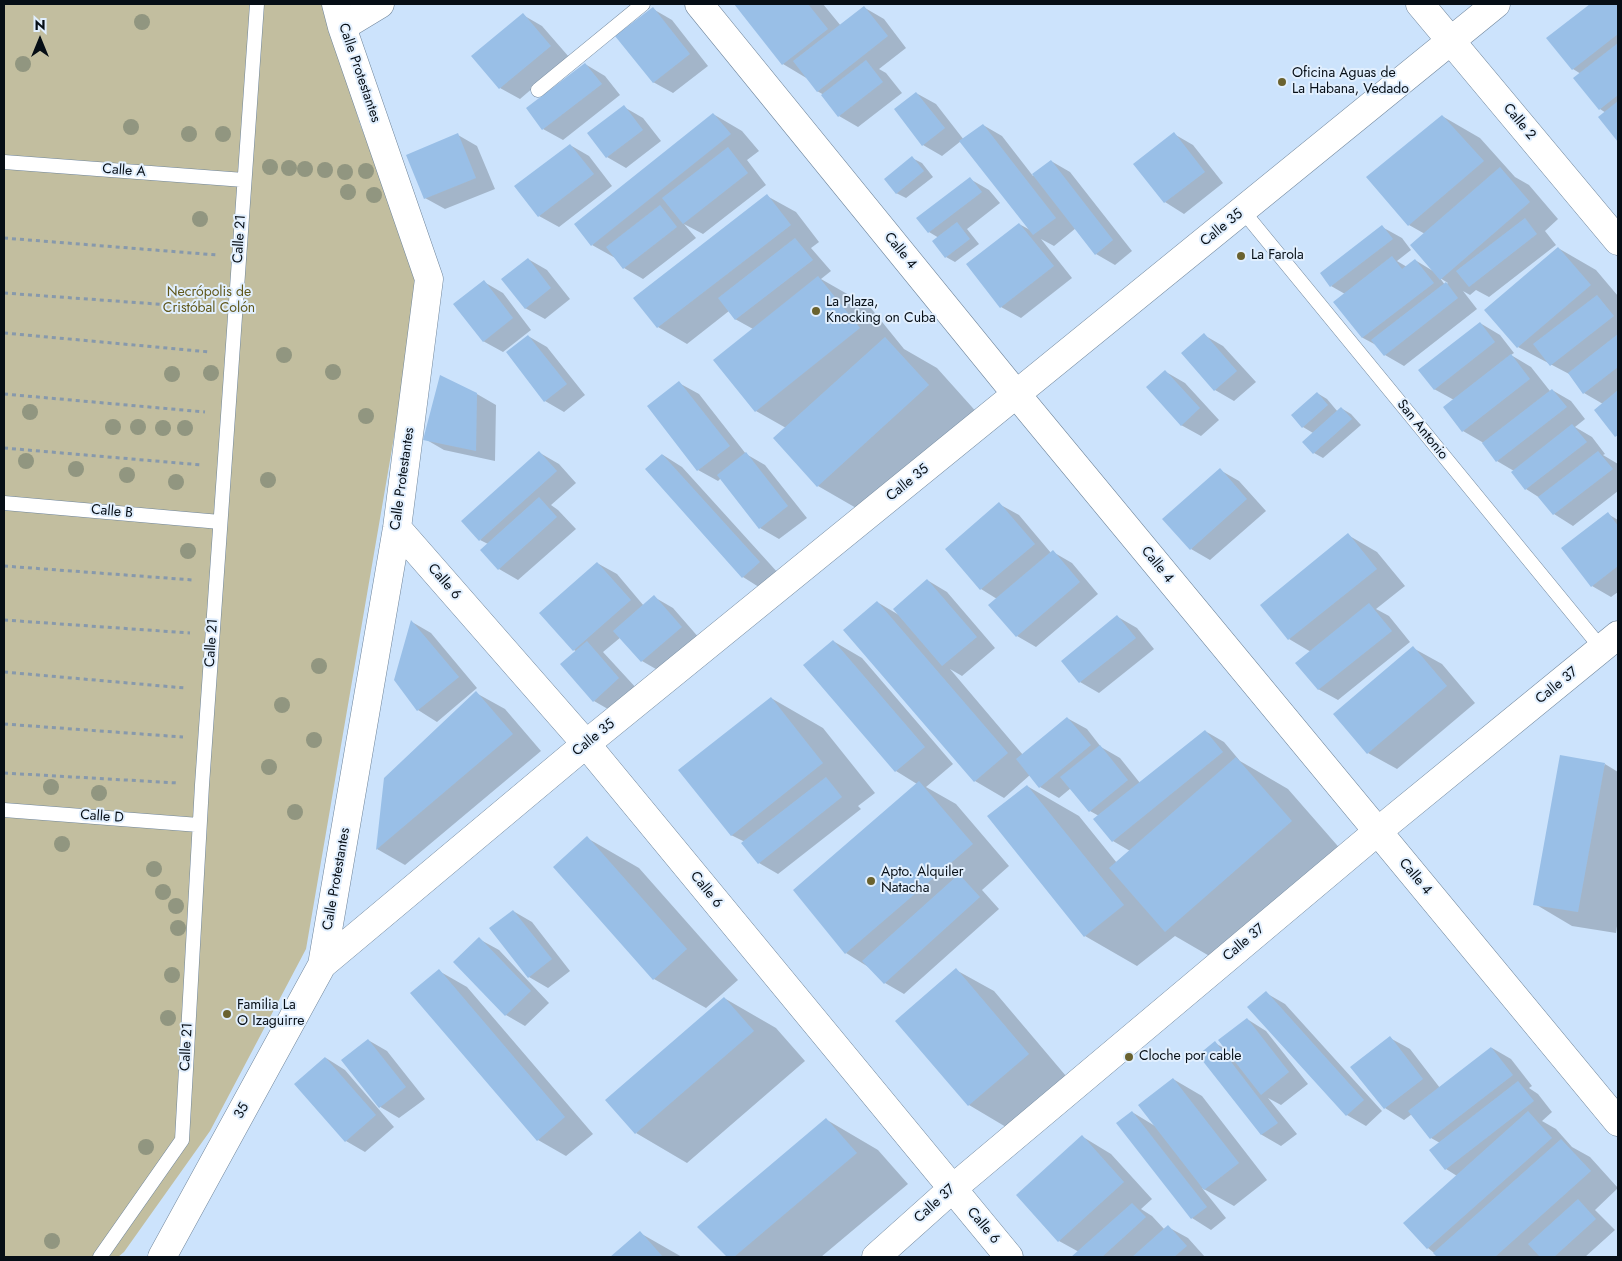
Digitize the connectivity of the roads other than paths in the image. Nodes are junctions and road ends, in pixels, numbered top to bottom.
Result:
1 (257, 4) edge
2 (380, 4) edge
3 (643, 4) edge
4 (699, 4) edge
5 (1420, 4) edge
6 (1496, 4) edge
7 (339, 15) edge
8 (1451, 42) junction
9 (538, 90) dead end
10 (4, 162) edge
11 (244, 180) junction
12 (1243, 211) junction
13 (1618, 241) edge
14 (1017, 395) junction
15 (4, 503) edge
16 (220, 522) junction
17 (397, 528) junction
18 (1610, 642) edge
19 (586, 744) junction
20 (4, 810) edge
21 (200, 825) junction
22 (1377, 832) junction
23 (322, 965) junction
24 (1618, 1122) edge
25 (952, 1189) junction
26 (100, 1257) edge
27 (162, 1257) edge
28 (876, 1257) edge
29 (1009, 1257) edge

1 - 11 lane, Calle 21
2 - 7 street
3 - 9 lane
4 - 14 street, Calle 4
5 - 8 street, Calle 2
6 - 8 street, Calle 35
7 - 17 street, Calle Protestantes
8 - 12 street, Calle 35
8 - 13 street, Calle 2
10 - 11 lane, Calle A
11 - 16 lane, Calle 21
12 - 14 street, Calle 35
12 - 18 lane, San Antonio
14 - 19 street, Calle 35
14 - 22 street, Calle 4
15 - 16 lane, Calle B
16 - 21 lane, Calle 21
17 - 19 street, Calle 6
17 - 23 street, Calle Protestantes
18 - 22 street, Calle 37
19 - 23 street, Calle 35
19 - 25 street, Calle 6
20 - 21 lane, Calle D
21 - 26 lane, Calle 21
22 - 24 street, Calle 4
22 - 25 street, Calle 37
23 - 27 street, 35
25 - 28 street, Calle 37
25 - 29 street, Calle 6

